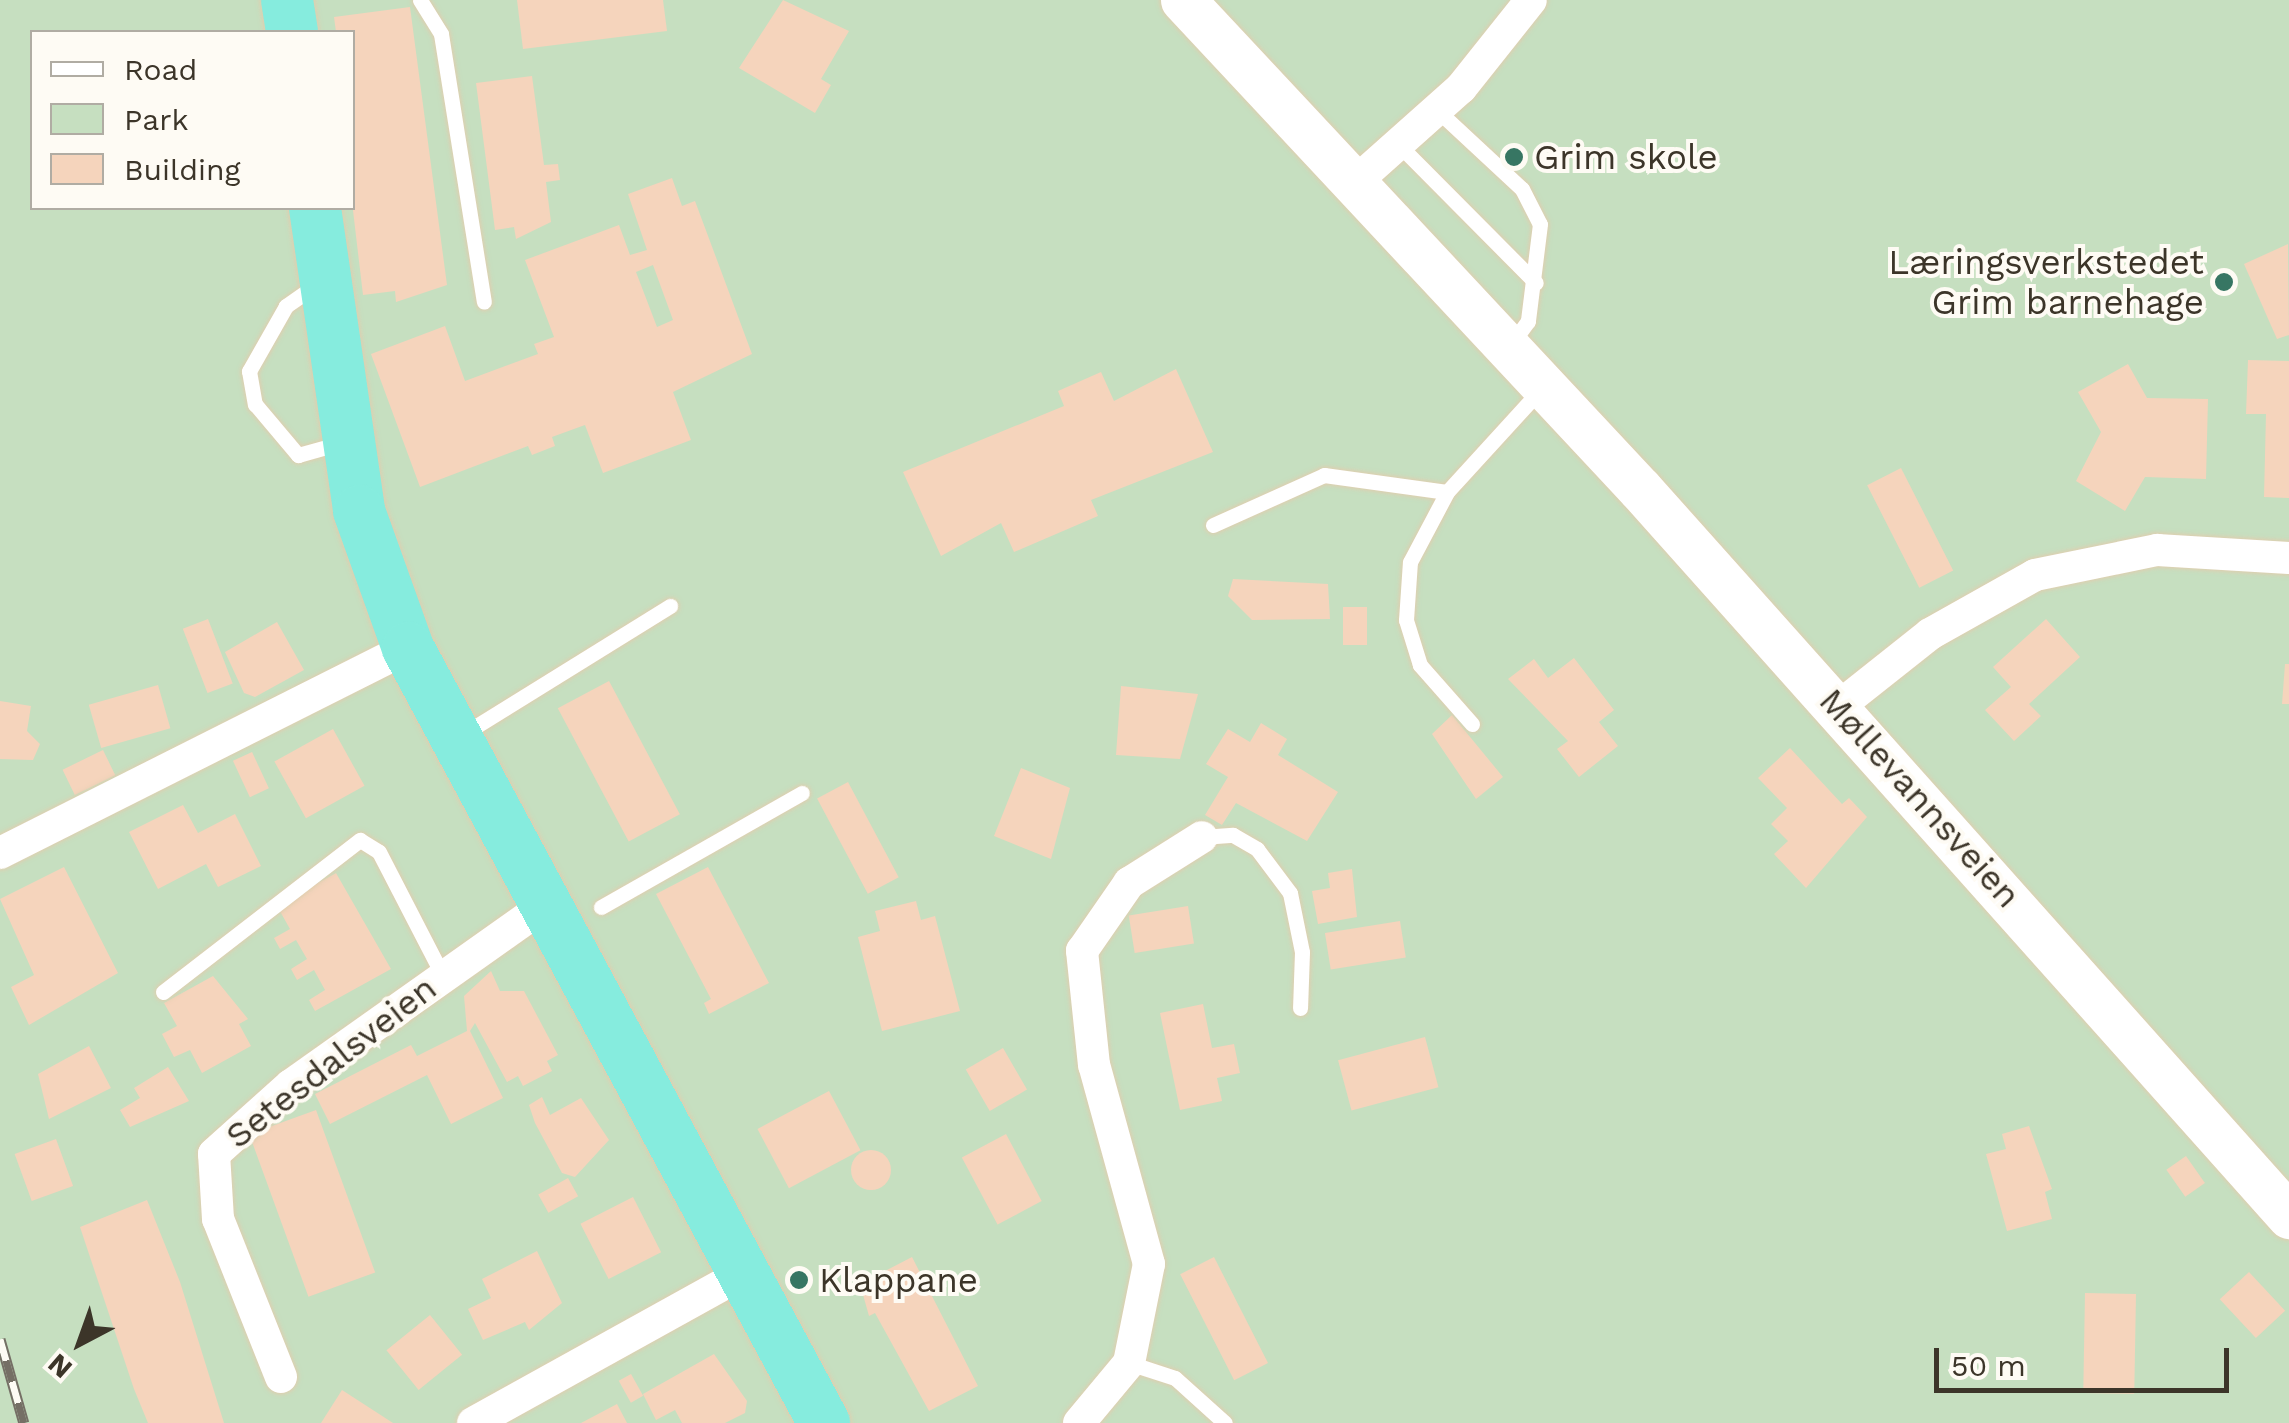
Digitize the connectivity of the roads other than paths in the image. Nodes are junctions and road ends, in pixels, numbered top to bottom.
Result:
1 (288, 0) edge
2 (420, 0) edge
3 (1183, 0) edge
4 (1531, 0) edge
5 (292, 30) edge
6 (1437, 110) junction
7 (1399, 145) junction
8 (1352, 185) junction
9 (314, 210) edge
10 (323, 280) junction
11 (1536, 283) junction
12 (484, 302) dead end
13 (1506, 351) junction
14 (1541, 388) junction
15 (345, 442) junction
16 (1447, 492) junction
17 (1213, 525) dead end
18 (2289, 558) edge
19 (670, 606) dead end
20 (408, 648) junction
21 (1838, 707) junction
22 (1472, 724) dead end
23 (454, 739) junction
24 (802, 793) dead end
25 (1202, 836) joint
26 (0, 854) edge
27 (544, 906) junction
28 (601, 907) dead end
29 (443, 976) junction
30 (163, 992) dead end
31 (1300, 1008) dead end
32 (2289, 1216) edge
33 (744, 1273) junction
34 (1129, 1363) junction
35 (280, 1377) dead end
36 (472, 1423) edge
37 (824, 1423) edge
38 (1078, 1423) edge
39 (1226, 1423) edge

1 - 5 highway
2 - 12 lane
3 - 8 main road, Møllevannsveien
4 - 6 street
6 - 7 street
6 - 11 lane
7 - 8 street
7 - 11 lane
8 - 13 main road, Møllevannsveien
9 - 10 highway
10 - 15 highway
10 - 15 lane
11 - 13 lane
13 - 14 main road, Møllevannsveien
14 - 16 lane
14 - 21 main road, Møllevannsveien
15 - 20 highway
16 - 17 lane
16 - 22 lane
18 - 21 street
19 - 23 lane
20 - 23 highway
20 - 26 street
21 - 32 main road, Møllevannsveien
23 - 27 highway
24 - 28 lane
25 - 31 lane
25 - 34 street
27 - 29 street, Setesdalsveien
27 - 33 highway
29 - 30 lane
29 - 35 street, Setesdalsveien
33 - 36 street
33 - 37 highway
34 - 38 street
34 - 39 lane

